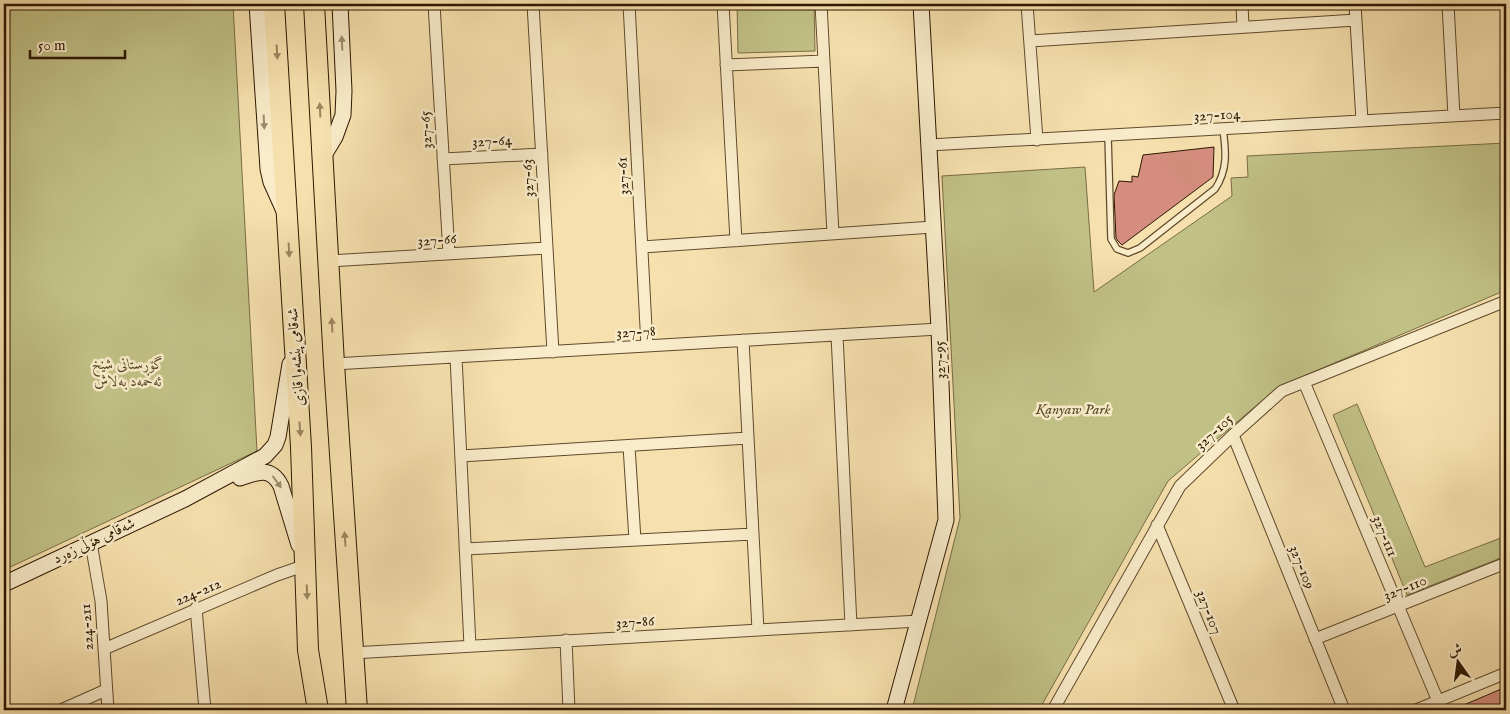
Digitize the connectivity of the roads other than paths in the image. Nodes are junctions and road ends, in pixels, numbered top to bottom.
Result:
1 (258, 4) edge
2 (274, 4) edge
3 (306, 4) edge
4 (314, 4) edge
5 (340, 4) edge
6 (434, 4) edge
7 (533, 4) edge
8 (629, 4) edge
9 (723, 4) edge
10 (821, 4) edge
11 (921, 4) edge
12 (1027, 4) edge
13 (1242, 4) edge
14 (1355, 4) edge
15 (1448, 4) edge
16 (1356, 20) junction
17 (1243, 27) junction
18 (1030, 41) junction
19 (316, 44) junction
20 (824, 61) junction
21 (726, 65) junction
22 (1506, 114) edge
23 (1454, 116) junction
24 (1362, 121) junction
25 (1224, 129) junction
26 (1108, 136) junction
27 (1037, 140) junction
28 (929, 145) junction
29 (542, 154) junction
30 (323, 157) junction
31 (443, 159) junction
32 (288, 219) junction
33 (933, 227) junction
34 (833, 234) junction
35 (736, 240) junction
36 (642, 247) junction
37 (547, 248) junction
38 (449, 254) junction
39 (328, 261) junction
40 (1506, 301) edge
41 (939, 329) junction
42 (294, 334) junction
43 (837, 335) junction
44 (743, 340) junction
45 (647, 346) junction
46 (553, 352) junction
47 (456, 357) junction
48 (334, 364) junction
49 (1304, 382) junction
50 (1233, 435) junction
51 (748, 438) junction
52 (629, 446) junction
53 (461, 456) junction
54 (185, 499) junction
55 (1157, 525) junction
56 (753, 534) junction
57 (635, 540) junction
58 (91, 543) junction
59 (465, 549) junction
60 (1506, 563) edge
61 (306, 566) junction
62 (4, 584) edge
63 (1398, 606) junction
64 (196, 608) junction
65 (919, 621) junction
66 (851, 625) junction
67 (758, 630) junction
68 (1315, 639) junction
69 (566, 640) junction
70 (470, 646) junction
71 (104, 649) junction
72 (308, 650) junction
73 (352, 653) junction
74 (1506, 674) edge
75 (106, 690) junction
76 (1438, 701) junction
77 (357, 709) edge
78 (61, 710) edge
79 (108, 710) edge
80 (205, 710) edge
81 (305, 710) edge
82 (318, 710) edge
83 (569, 710) edge
84 (894, 710) edge
85 (1053, 710) edge
86 (1234, 710) edge
87 (1344, 710) edge
88 (1416, 710) edge

1 -> 32 street
2 -> 32 highway, شەقامی پێشەوا قازی
3 - 19 highway
4 - 19 highway
30 -> 5 street
6 - 31 street, 327-65
7 - 29 street, 327-63
8 - 36 street, 327-61
9 - 21 street
10 - 20 street
11 - 28 street, 327-95
12 - 18 street
13 - 17 street
14 - 16 street
15 - 23 street
16 - 17 street
16 - 24 street
17 - 18 street
18 - 27 street
30 -> 19 highway
20 - 21 street
20 - 34 street
21 - 35 street
22 - 23 street, 327-104
23 - 24 street, 327-104
24 - 25 street, 327-104
25 - 26 street, 327-104
25 - 26 lane
26 - 27 street, 327-104
27 - 28 street, 327-104
28 - 33 street, 327-95
29 - 31 street, 327-64
29 - 37 street, 327-63
30 - 39 highway
31 - 38 street, 327-65
32 -> 42 highway, شەقامی پێشەوا قازی
33 - 34 street
33 - 41 street, 327-95
34 - 35 street
35 - 36 street
36 - 45 street, 327-61
37 - 38 street, 327-66
37 - 46 street, 327-63
38 - 39 street, 327-66
48 -> 39 highway
40 - 49 street, 327-105
41 - 43 street, 327-78
41 - 65 street, 327-95
42 - 54 street, شەقامی هۆڵی زەرد
42 -> 61 highway, شەقامی پێشەوا قازی
43 - 44 street, 327-78
43 - 66 street
44 - 45 street, 327-78
44 - 51 street
45 - 46 street, 327-78
46 - 47 street, 327-78
47 - 48 street, 327-78
47 - 53 street
73 -> 48 highway
49 - 50 street, 327-105
49 - 63 street, 327-111
50 - 55 street, 327-105
50 - 68 street, 327-109
51 - 52 street
51 - 56 street
52 - 53 street
52 - 57 street
53 - 59 street
54 - 58 street, شەقامی هۆڵی زەرد
54 -> 61 street, شەقامی هۆڵی زەرد
55 - 85 street, 327-105
55 - 86 street, 327-107
56 - 57 street
56 - 67 street
57 - 59 street
58 - 62 street, شەقامی هۆڵی زەرد
58 - 71 street, 224-211
59 - 70 street
60 - 63 street, 327-110
61 - 64 street, 224-212
61 -> 72 highway, شەقامی پێشەوا قازی
63 - 68 street, 327-110
63 - 76 street, 327-111
64 - 71 street, 224-212
64 - 80 street
65 - 66 street, 327-86
65 - 84 street, 327-95
66 - 67 street, 327-86
67 - 69 street, 327-86
68 - 87 street, 327-109
69 - 70 street, 327-86
69 - 83 street
70 - 73 street, 327-86
71 - 75 street, 224-211
72 - 81 highway
72 - 82 highway, شەقامی پێشەوا قازی
73 - 77 highway
74 - 76 street
75 - 78 street
75 - 79 street, 224-211
76 - 88 street

